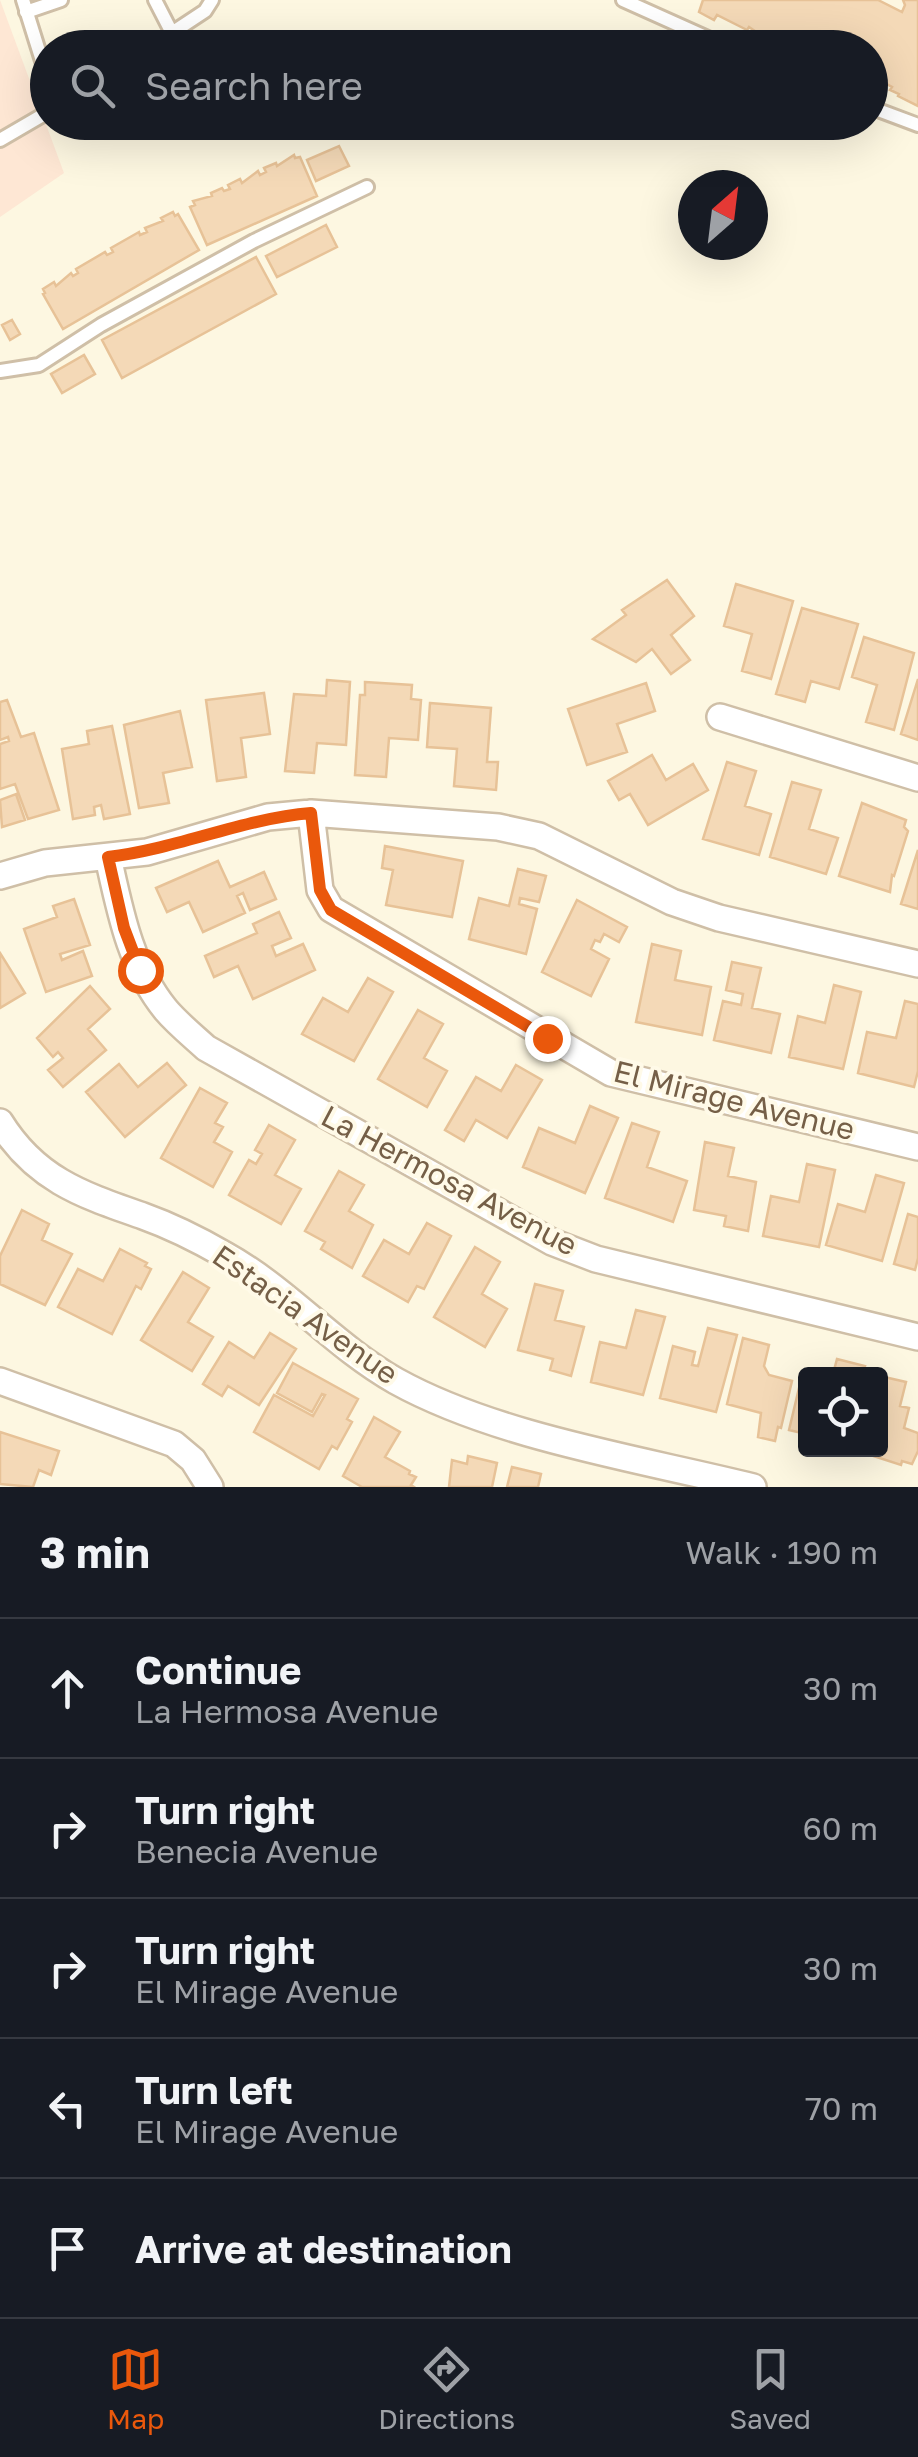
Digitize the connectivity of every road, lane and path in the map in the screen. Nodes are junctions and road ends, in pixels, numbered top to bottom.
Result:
1 (61, 0) edge
2 (155, 0) edge
3 (212, 0) edge
4 (623, 0) edge
5 (24, 6) edge
6 (32, 30) edge
7 (171, 30) edge
8 (175, 30) edge
9 (690, 30) edge
10 (888, 113) edge
11 (30, 122) edge
12 (918, 124) edge
13 (0, 140) edge
14 (368, 187) dead end
15 (0, 371) edge
16 (720, 716) dead end
17 (918, 778) edge
18 (311, 813) junction
19 (108, 857) junction
20 (0, 876) edge
21 (918, 964) edge
22 (0, 1122) edge
23 (918, 1147) edge
24 (918, 1337) edge
25 (0, 1380) edge
26 (210, 1487) edge
27 (753, 1487) edge

1 - 5 lane
2 - 7 lane
3 - 8 lane
4 - 9 lane
5 - 6 lane
10 - 12 lane
11 - 13 lane
14 - 15 lane
16 - 17 street
18 - 19 street
18 - 21 street
18 - 23 street, El Mirage Avenue
19 - 20 street
19 - 24 street, La Hermosa Avenue
22 - 27 street, Estacia Avenue
25 - 26 street

